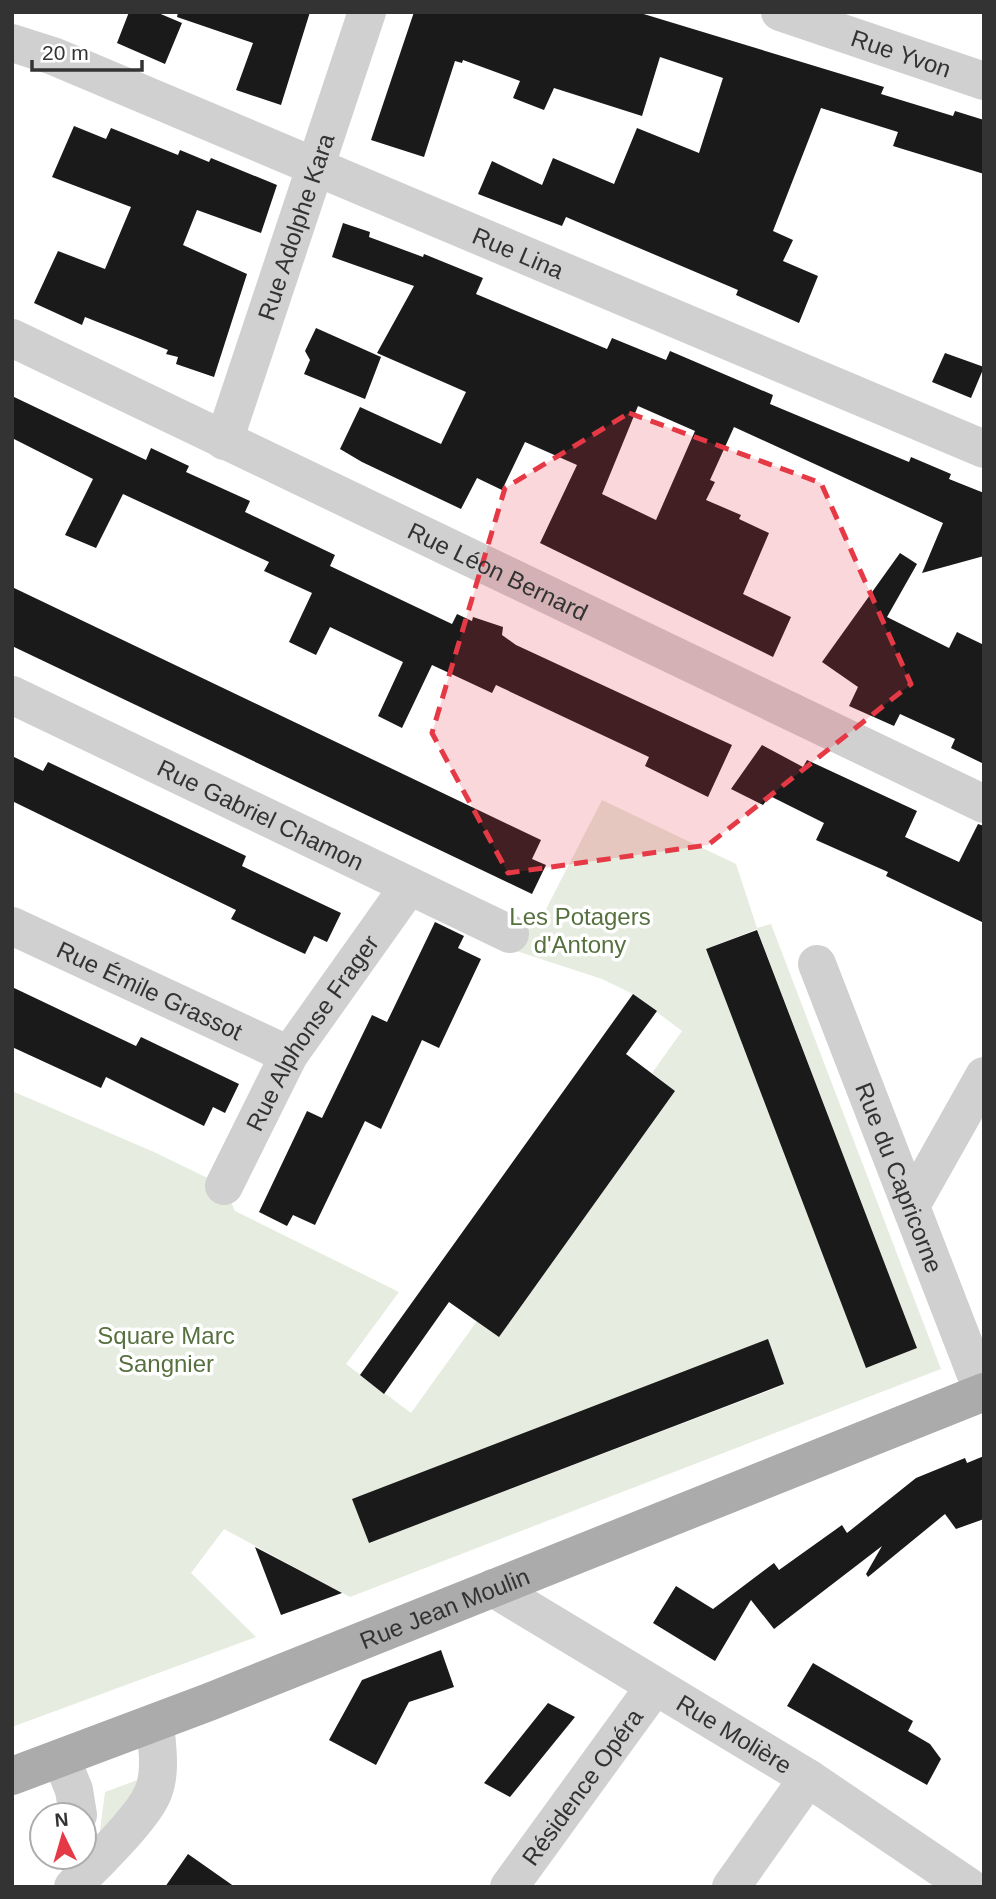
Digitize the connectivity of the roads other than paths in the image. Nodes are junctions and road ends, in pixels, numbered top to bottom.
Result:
1 (367, 12) edge
2 (780, 12) edge
3 (12, 43) edge
4 (984, 81) edge
5 (316, 167) junction
6 (12, 338) edge
7 (224, 441) junction
8 (984, 449) edge
9 (12, 695) edge
10 (984, 804) edge
11 (409, 886) junction
12 (12, 926) edge
13 (510, 934) dead end
14 (817, 964) dead end
15 (289, 1055) junction
16 (984, 1076) edge
17 (224, 1186) dead end
18 (912, 1204) junction
19 (983, 1392) edge
20 (493, 1588) junction
21 (655, 1686) junction
22 (155, 1724) junction
23 (61, 1758) junction
24 (12, 1776) edge
25 (807, 1778) junction
26 (76, 1801) edge
27 (73, 1887) edge
28 (509, 1887) edge
29 (731, 1887) edge
30 (969, 1887) edge

1 - 5 street, Rue Adolphe Kara
2 - 4 street, Rue Yvon
3 - 5 street, Rue Lina
5 - 7 street, Rue Adolphe Kara
5 - 8 street, Rue Lina
6 - 7 street, Rue Léon Bernard
7 - 10 street, Rue Léon Bernard
9 - 11 street, Rue Gabriel Chamon
11 - 13 street, Rue Gabriel Chamon
11 - 15 street, Rue Alphonse Frager
12 - 15 street, Rue Émile Grassot
14 - 18 street, Rue du Capricorne
15 - 17 street, Rue Alphonse Frager
16 - 18 street
18 - 19 street, Rue du Capricorne
19 - 20 main road, Rue Jean Moulin
20 - 21 street, Rue Molière
20 - 22 main road, Rue Jean Moulin
21 - 25 street, Rue Molière
21 - 28 street, Résidence Opéra
22 - 23 main road, Rue Jean Moulin
22 - 27 street
23 - 24 main road, Rue Jean Moulin
23 - 26 street
25 - 29 street
25 - 30 street, Rue Molière

